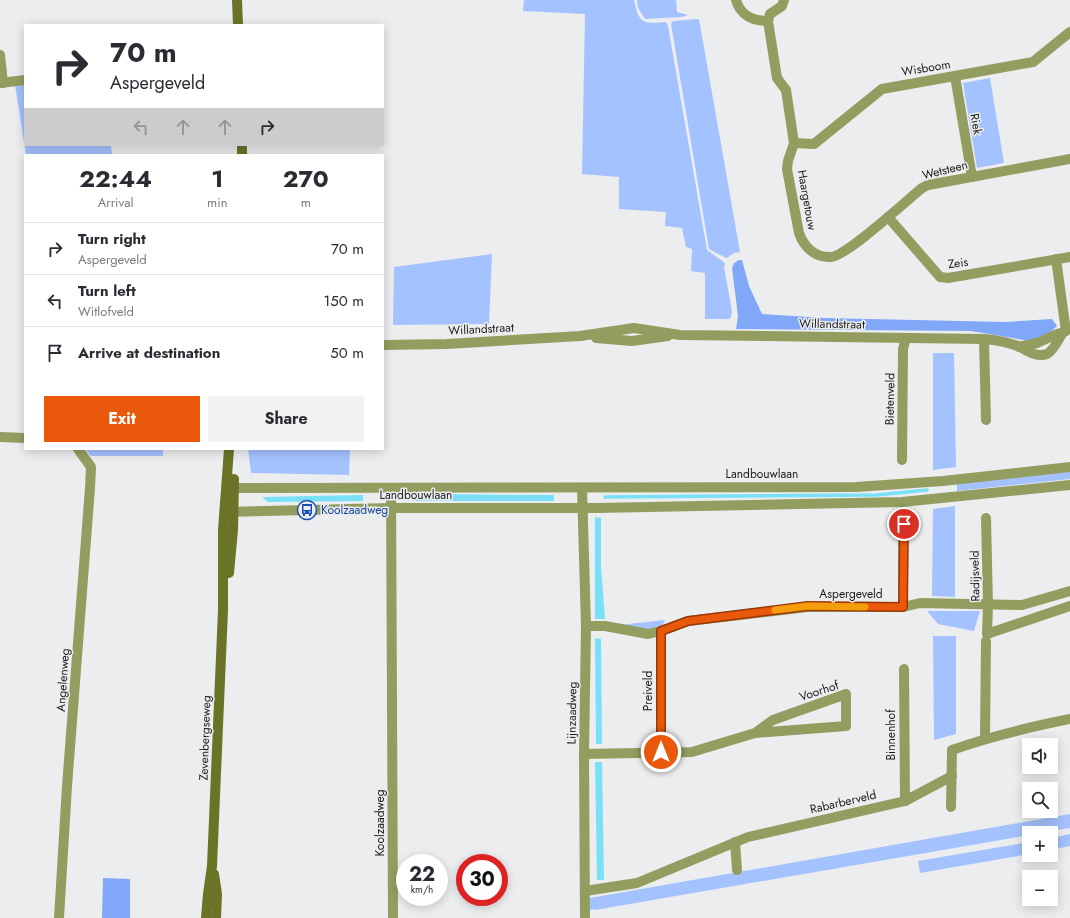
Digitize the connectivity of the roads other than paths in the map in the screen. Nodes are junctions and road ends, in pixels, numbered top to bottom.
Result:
1 (237, 0) edge
2 (736, 0) edge
3 (784, 0) edge
4 (768, 21) junction
5 (238, 24) edge
6 (1070, 32) edge
7 (0, 55) edge
8 (955, 76) junction
9 (24, 80) edge
10 (2, 83) edge
11 (794, 143) junction
12 (1070, 159) edge
13 (972, 177) junction
14 (888, 217) junction
15 (803, 244) joint
16 (1070, 257) edge
17 (1056, 259) junction
18 (1066, 332) edge
19 (906, 338) junction
20 (984, 339) junction
21 (384, 345) edge
22 (986, 420) dead end
23 (0, 436) edge
24 (24, 438) edge
25 (79, 450) edge
26 (229, 450) edge
27 (235, 450) edge
28 (902, 460) dead end
29 (1070, 467) edge
30 (942, 481) junction
31 (1070, 485) edge
32 (230, 488) junction
33 (391, 488) junction
34 (582, 488) junction
35 (943, 498) junction
36 (391, 508) junction
37 (583, 508) junction
38 (230, 512) junction
39 (986, 518) dead end
40 (904, 524) dead end
41 (1070, 591) edge
42 (988, 605) junction
43 (1070, 606) edge
44 (903, 607) junction
45 (586, 626) junction
46 (661, 631) junction
47 (986, 637) junction
48 (904, 669) dead end
49 (1070, 719) edge
50 (755, 733) junction
51 (985, 738) junction
52 (661, 752) junction
53 (584, 754) junction
54 (952, 776) junction
55 (905, 801) junction
56 (951, 807) dead end
57 (735, 842) junction
58 (212, 866) junction
59 (737, 870) dead end
60 (585, 891) junction
61 (59, 918) edge
62 (206, 918) edge
63 (216, 918) edge
64 (393, 918) edge
65 (585, 918) edge

1 - 5 street
2 - 4 street
3 - 4 street
4 - 11 street, Haargetouw
6 - 8 street, Wisboom
7 - 10 street
8 - 11 street, Wisboom
8 - 13 street, Riek
9 - 10 street
11 - 15 street, Haargetouw
12 - 13 street, Wetsteen
13 - 14 street, Wetsteen
14 - 15 street, Wetsteen
14 - 17 street, Zeis
16 - 17 street, Zeis
17 - 18 street
18 - 20 street, Willandstraat
19 - 20 street, Willandstraat
19 - 21 street, Willandstraat
19 - 28 street, Bietenveld
20 - 22 street
23 - 24 street
25 - 61 street, Angelenweg
26 - 32 street, Zevenbergseweg
27 - 32 street, Zevenbergseweg
29 - 30 street, Landbouwlaan
30 - 34 street, Landbouwlaan
30 - 35 street
31 - 35 street, Landbouwlaan
32 - 33 street, Landbouwlaan
32 - 38 street, Zevenbergseweg
33 - 34 street, Landbouwlaan
33 - 36 street, Koolzaadweg
34 - 37 street
35 - 37 street, Landbouwlaan
36 - 37 street, Landbouwlaan
36 - 38 street, Landbouwlaan
36 - 64 street, Koolzaadweg
37 - 45 street, Lijnzaadweg
38 - 58 street, Zevenbergseweg
39 - 42 street, Radijsveld
40 - 44 street
41 - 42 street, Aspergeveld
42 - 44 street, Aspergeveld
42 - 47 street, Radijsveld
43 - 47 street
44 - 46 street, Aspergeveld
45 - 46 street, Aspergeveld
45 - 53 street, Lijnzaadweg
46 - 52 street, Preiveld
47 - 51 street, Radijsveld
48 - 55 street, Binnenhof
49 - 51 street
50 - 50 street, Voorhof
50 - 52 street, Voorhof
51 - 54 street
52 - 53 street, Voorhof
53 - 60 street, Lijnzaadweg
54 - 55 street, Rabarberveld
54 - 56 street
55 - 57 street, Rabarberveld
57 - 59 street
57 - 60 street, Rabarberveld
58 - 62 street, Zevenbergseweg
58 - 63 street, Zevenbergseweg
60 - 65 street, Lijnzaadweg

